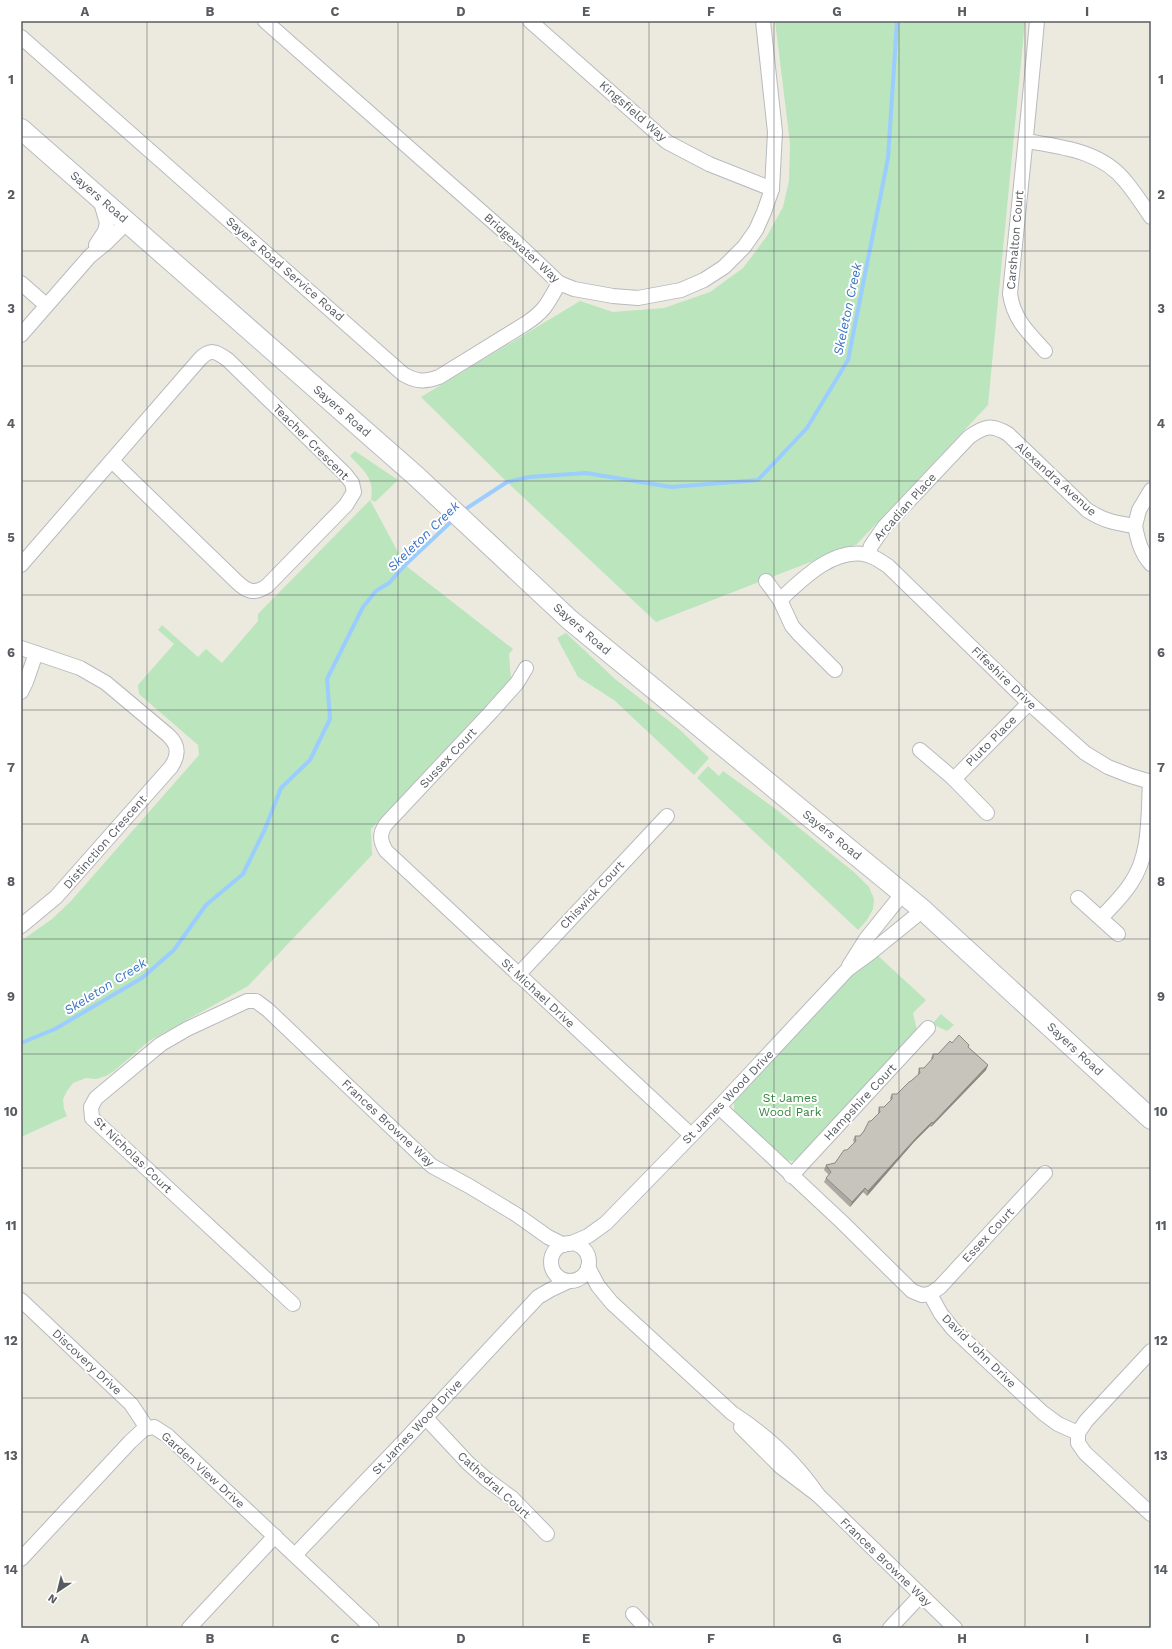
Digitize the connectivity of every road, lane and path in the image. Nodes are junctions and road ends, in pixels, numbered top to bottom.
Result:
1 (265, 21) edge
2 (530, 21) edge
3 (763, 21) edge
4 (1037, 21) edge
5 (21, 37) edge
6 (21, 129) edge
7 (1026, 141) junction
8 (772, 188) junction
9 (100, 199) junction
10 (1151, 217) edge
11 (127, 222) junction
12 (90, 256) junction
13 (21, 283) edge
14 (559, 283) junction
15 (46, 305) junction
16 (21, 335) edge
17 (1045, 350) dead end
18 (987, 427) joint
19 (112, 461) junction
20 (1151, 490) edge
21 (1135, 526) junction
22 (868, 555) junction
23 (1151, 564) edge
24 (21, 565) edge
25 (766, 581) dead end
26 (780, 600) junction
27 (21, 648) edge
28 (36, 653) junction
29 (526, 668) dead end
30 (835, 670) dead end
31 (21, 692) edge
32 (1030, 703) junction
33 (920, 750) dead end
34 (954, 779) junction
35 (1151, 782) edge
36 (987, 813) dead end
37 (667, 816) dead end
38 (386, 851) joint
39 (903, 893) junction
40 (1078, 898) dead end
41 (923, 910) junction
42 (1101, 918) junction
43 (21, 926) edge
44 (1118, 934) dead end
45 (848, 969) junction
46 (518, 975) junction
47 (256, 1001) joint
48 (928, 1028) dead end
49 (719, 1107) junction
50 (1151, 1119) edge
51 (691, 1135) junction
52 (1045, 1173) dead end
53 (791, 1176) junction
54 (606, 1223) junction
55 (533, 1228) junction
56 (566, 1244) junction
57 (552, 1262) junction
58 (589, 1265) junction
59 (571, 1281) junction
60 (930, 1294) junction
61 (538, 1297) junction
62 (21, 1300) edge
63 (612, 1303) junction
64 (293, 1304) dead end
65 (1151, 1352) edge
66 (426, 1418) junction
67 (147, 1428) junction
68 (1078, 1433) junction
69 (1151, 1514) edge
70 (547, 1534) dead end
71 (275, 1536) junction
72 (295, 1555) junction
73 (21, 1559) edge
74 (920, 1596) junction
75 (633, 1614) dead end
76 (190, 1628) edge
77 (372, 1628) edge
78 (646, 1628) edge
79 (890, 1628) edge
80 (955, 1628) edge

1 - 14 street, Bridgewater Way
2 - 8 street, Kingsfield Way
3 - 8 street, Bridgewater Way
4 - 7 street, Carshalton Court
5 - 14 street, Sayers Road Service Road
6 - 9 main road, Sayers Road
7 - 10 street
7 - 17 street, Carshalton Court
8 - 14 street, Bridgewater Way
9 - 11 main road, Sayers Road
9 - 12 street
11 - 12 street
11 - 39 main road, Sayers Road
12 - 15 street
13 - 15 street
15 - 16 street
18 - 21 street, Alexandra Avenue
18 - 22 street, Arcadian Place
19 - 19 street, Teacher Crescent
19 - 24 street, Teacher Crescent
20 - 21 street
21 - 23 street
22 - 26 street, Arcadian Place
22 - 32 street, Fifeshire Drive
25 - 26 street
26 - 30 street
27 - 28 street
28 - 31 street
28 - 43 street, Distinction Crescent
29 - 38 street, Sussex Court
32 - 34 street, Pluto Place
32 - 35 street, Fifeshire Drive
33 - 34 street
34 - 36 street
35 - 42 street
37 - 46 street, Chiswick Court
38 - 46 street, St Michael Drive
39 - 41 main road, Sayers Road
39 - 45 street, St James Wood Drive
40 - 42 street
41 - 45 street, St James Wood Drive
41 - 50 main road, Sayers Road
42 - 44 street
45 - 49 street, St James Wood Drive
46 - 51 street, St Michael Drive
47 - 55 street, Frances Browne Way
47 - 64 street, St Nicholas Court
48 - 53 street, Hampshire Court
49 - 51 street, St James Wood Drive
49 - 53 street
51 - 54 street, St James Wood Drive
52 - 60 street, Essex Court
53 - 60 street
54 - 56 street, St James Wood Drive
54 - 58 street, St James Wood Drive
55 - 56 street, Frances Browne Way
55 - 57 street, Frances Browne Way
56 - 57 street
56 - 58 street
57 - 59 street
57 - 61 street, St James Wood Drive
58 - 59 street
58 - 63 street, Frances Browne Way
59 - 61 street, St James Wood Drive
59 - 63 street, Frances Browne Way
60 - 68 street, David John Drive
61 - 66 street, St James Wood Drive
62 - 67 street, Discovery Drive
63 - 74 street, Frances Browne Way
65 - 68 street
66 - 70 street, Cathedral Court
66 - 72 street, St James Wood Drive
67 - 71 street, Garden View Drive
67 - 73 street, Garden View Drive
68 - 69 street
71 - 72 street, Garden View Drive
71 - 76 street
72 - 77 street, Garden View Drive
74 - 79 street
74 - 80 street, Frances Browne Way
75 - 78 street

